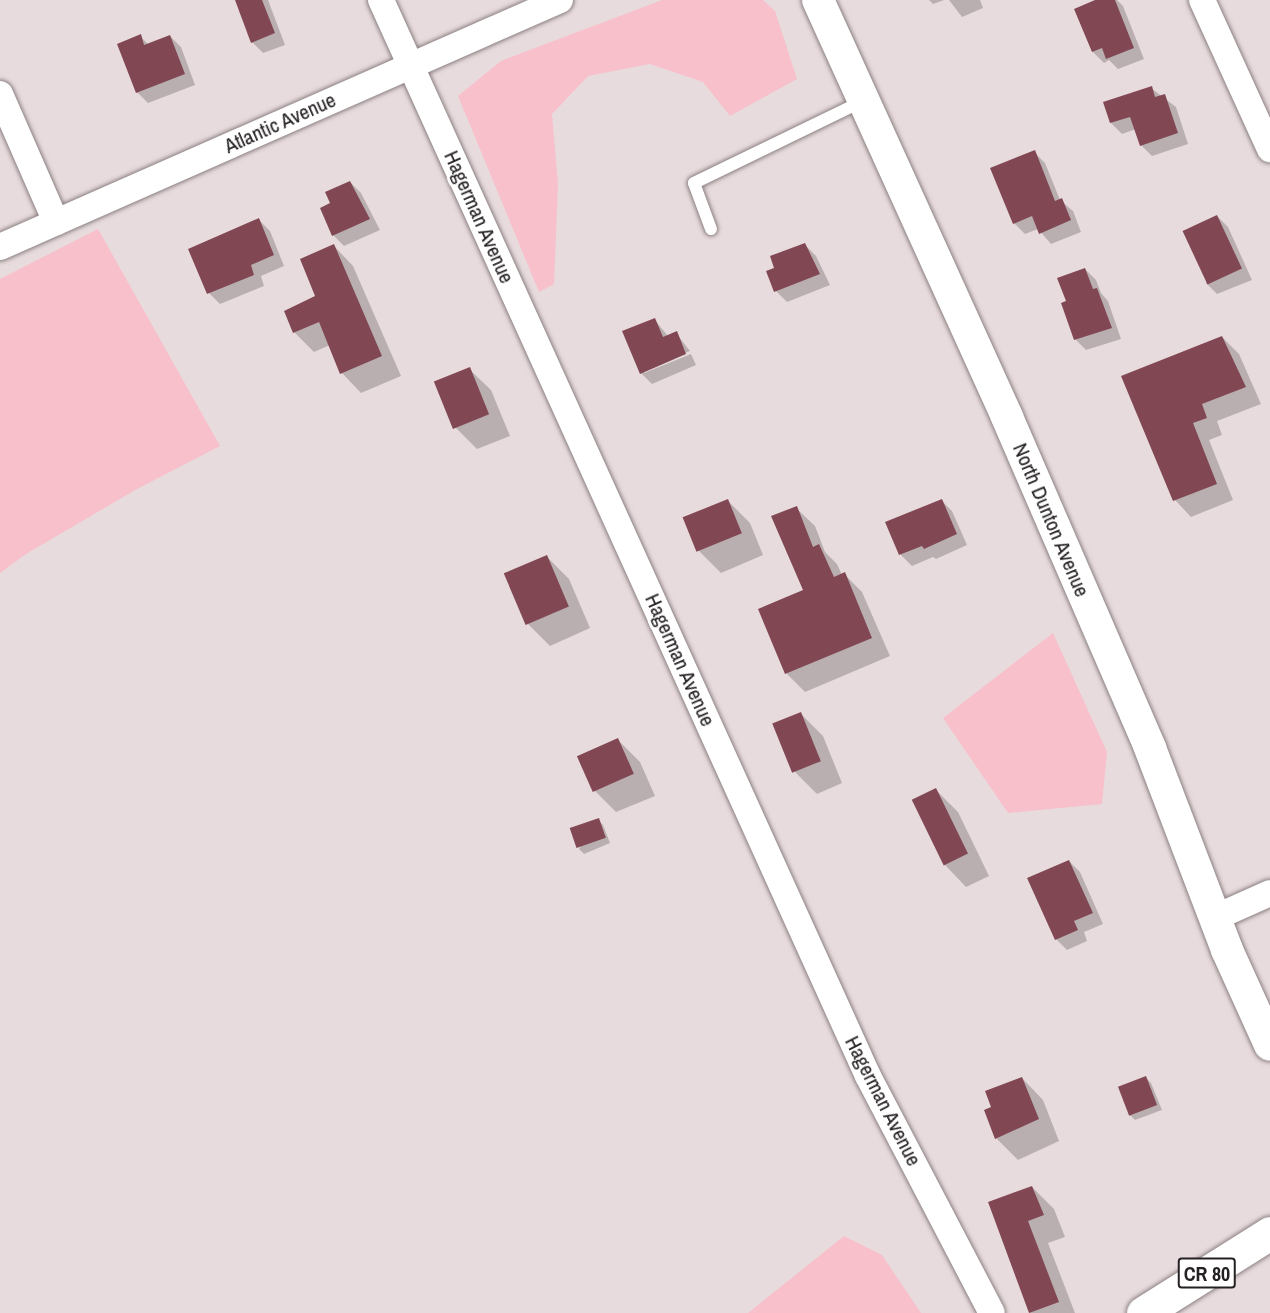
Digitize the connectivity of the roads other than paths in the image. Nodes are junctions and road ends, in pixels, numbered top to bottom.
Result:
1 (381, 0) edge
2 (560, 0) edge
3 (818, 0) edge
4 (1202, 0) edge
5 (410, 66) junction
6 (0, 94) edge
7 (864, 100) junction
8 (1270, 149) edge
9 (56, 222) junction
10 (711, 229) dead end
11 (0, 247) edge
12 (1270, 893) edge
13 (1214, 918) junction
14 (1270, 1046) edge
15 (1270, 1233) edge
16 (992, 1313) edge
17 (1143, 1313) edge

1 - 5 street, Hagerman Avenue
2 - 5 street, Atlantic Avenue
3 - 7 street, North Dunton Avenue
4 - 8 street
5 - 9 street, Atlantic Avenue
5 - 16 street, Hagerman Avenue
6 - 9 street
7 - 10 lane
7 - 13 street, North Dunton Avenue
9 - 11 street, Atlantic Avenue
12 - 13 street
13 - 14 street, North Dunton Avenue
15 - 17 main road, CR 80

